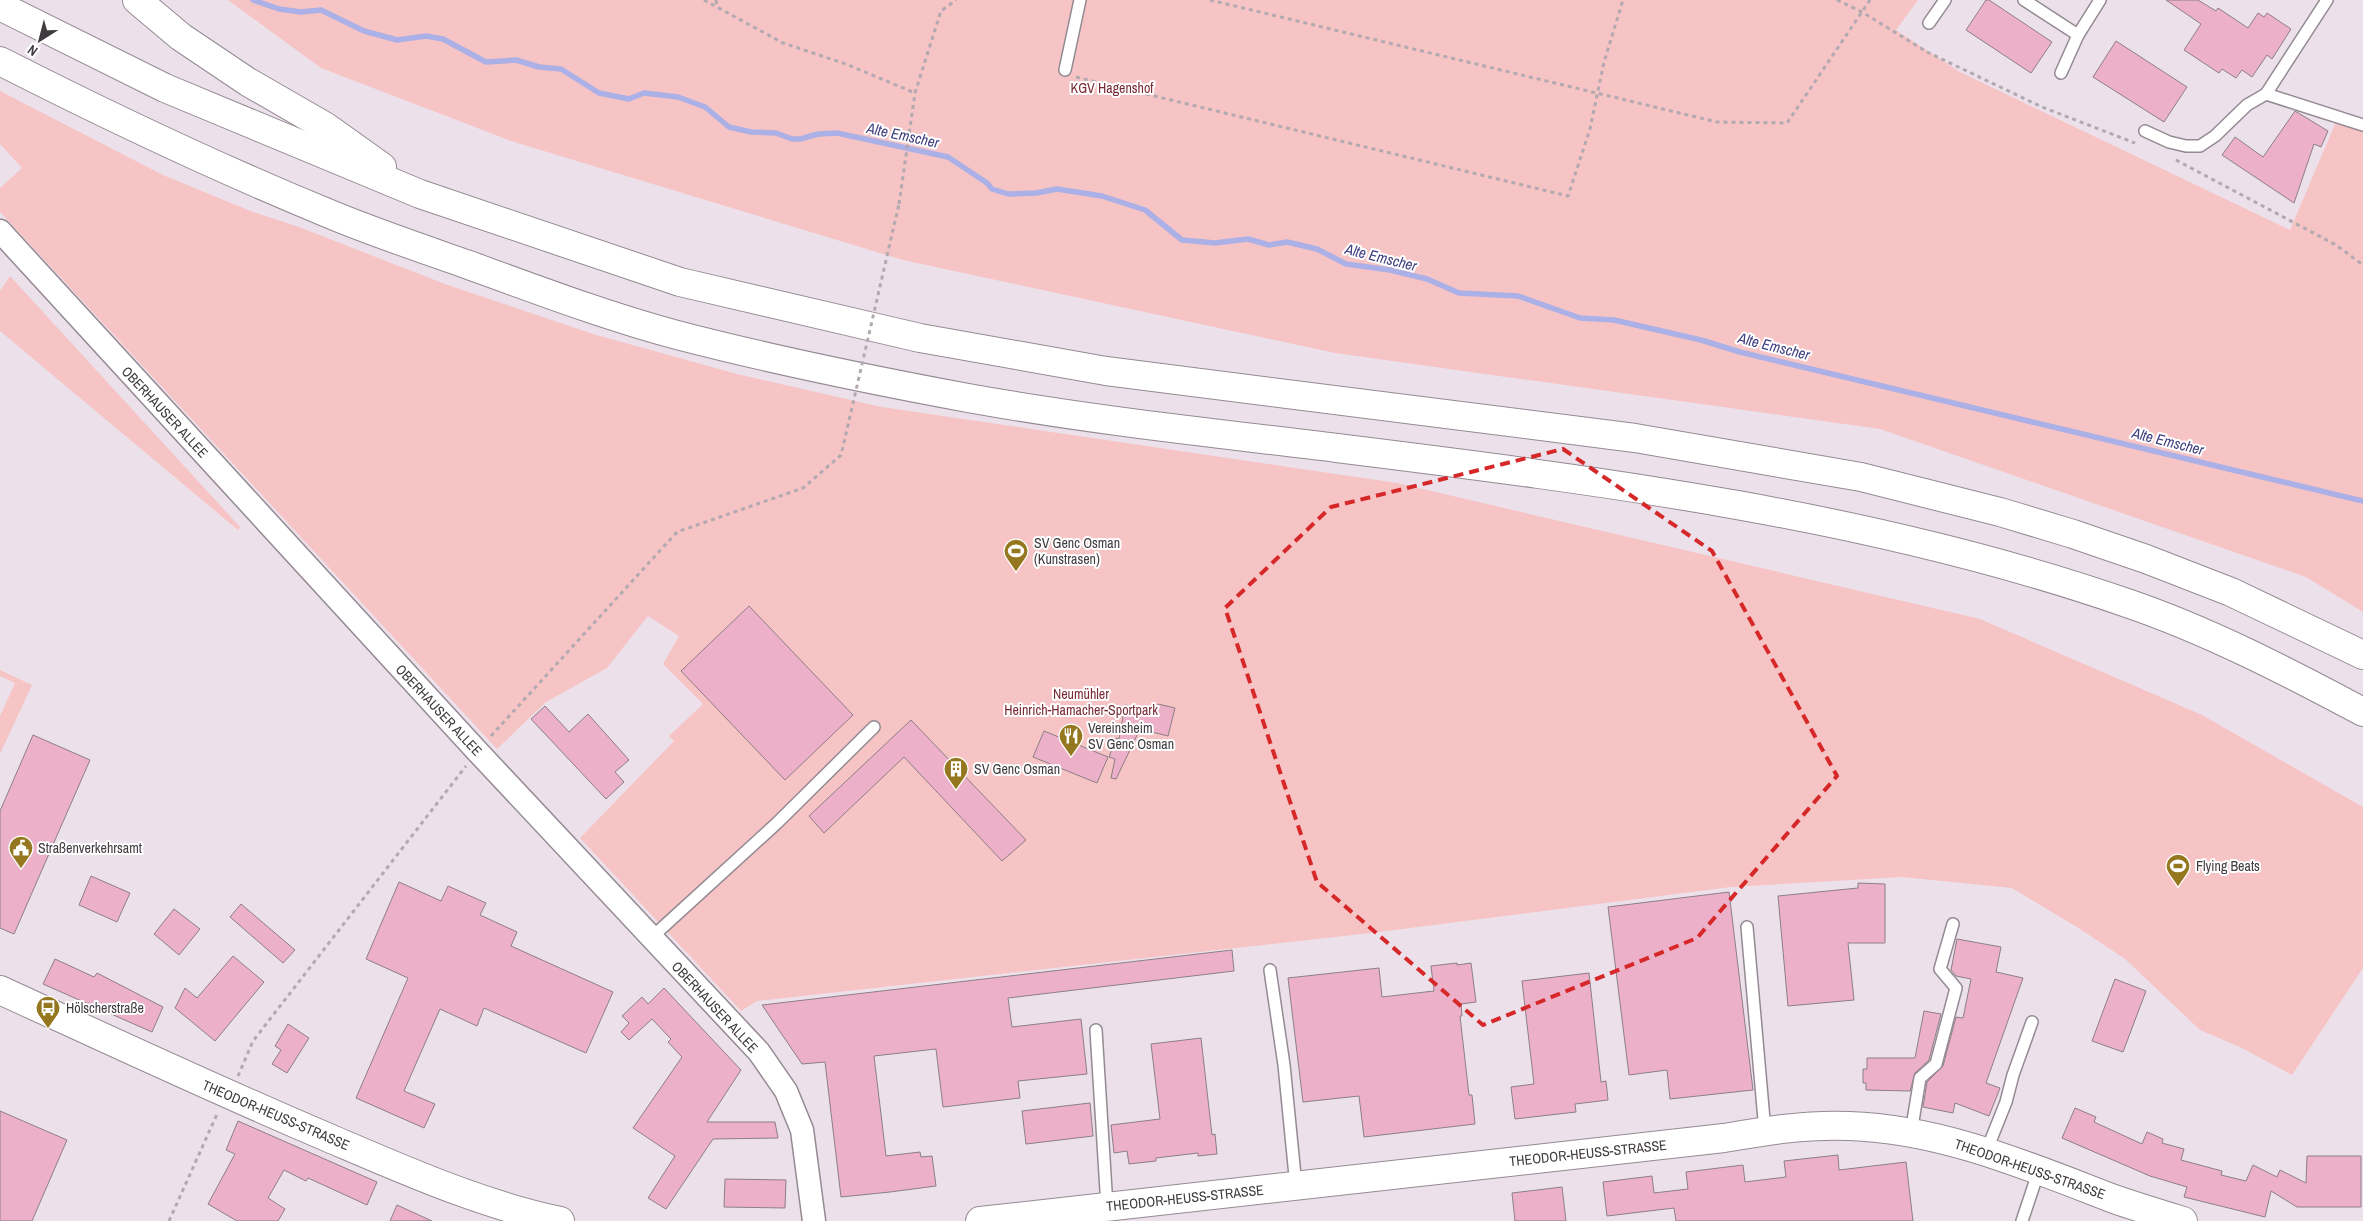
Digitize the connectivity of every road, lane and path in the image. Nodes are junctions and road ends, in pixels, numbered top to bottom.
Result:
1 (137, 0) edge
2 (704, 0) edge
3 (716, 0) edge
4 (956, 0) edge
5 (1080, 0) edge
6 (1210, 0) edge
7 (1623, 0) edge
8 (1836, 0) edge
9 (1870, 0) edge
10 (1945, 0) edge
11 (2024, 0) edge
12 (2100, 0) edge
13 (2327, 0) edge
14 (0, 6) edge
15 (717, 8) junction
16 (1862, 12) junction
17 (1929, 23) dead end
18 (2078, 35) junction
19 (0, 60) edge
20 (1065, 70) joint
21 (2061, 73) dead end
22 (915, 93) junction
23 (1598, 94) junction
24 (2266, 94) junction
25 (2363, 125) edge
26 (2145, 131) dead end
27 (2140, 145) dead end
28 (2175, 160) dead end
29 (420, 194) junction
30 (0, 232) edge
31 (2363, 265) edge
32 (2363, 655) edge
33 (2363, 712) edge
34 (874, 727) dead end
35 (477, 751) junction
36 (1953, 924) dead end
37 (1747, 927) dead end
38 (651, 938) junction
39 (1270, 970) dead end
40 (0, 990) edge
41 (2032, 1022) dead end
42 (1096, 1030) dead end
43 (227, 1095) junction
44 (1765, 1131) junction
45 (1911, 1133) junction
46 (1986, 1152) junction
47 (2039, 1170) junction
48 (1296, 1186) junction
49 (1107, 1207) junction
50 (504, 1214) edge
51 (1064, 1216) edge
52 (169, 1221) edge
53 (560, 1221) edge
54 (814, 1221) edge
55 (980, 1221) edge
56 (2022, 1221) edge
57 (2183, 1221) edge

1 - 29 main road
2 - 15 path
3 - 15 path
4 - 22 path
5 - 20 lane
6 - 23 path
7 - 23 path
8 - 16 path
9 - 16 path
10 - 17 lane
11 - 18 lane
12 - 18 lane
13 - 24 lane
14 - 29 main road
15 - 22 path
16 - 23 path
16 - 27 path
18 - 21 lane
19 - 33 main road
20 - 23 path
22 - 35 path, bridge
24 - 25 lane
24 - 26 lane
28 - 31 path
29 - 32 main road
30 - 35 street, OBERHAUSER ALLEE
34 - 38 lane
35 - 38 street, OBERHAUSER ALLEE
35 - 43 path
36 - 45 lane
37 - 44 lane
38 - 54 street, OBERHAUSER ALLEE
39 - 48 lane
40 - 43 main road, THEODOR-HEUSS-STRASSE
41 - 46 lane
42 - 49 lane
43 - 50 main road, THEODOR-HEUSS-STRASSE
43 - 52 path
44 - 45 main road, THEODOR-HEUSS-STRASSE
44 - 48 main road, THEODOR-HEUSS-STRASSE
45 - 46 main road, THEODOR-HEUSS-STRASSE
46 - 47 main road, THEODOR-HEUSS-STRASSE
47 - 56 lane
47 - 57 main road, THEODOR-HEUSS-STRASSE
48 - 49 main road, THEODOR-HEUSS-STRASSE
49 - 51 main road, THEODOR-HEUSS-STRASSE
50 - 53 main road, THEODOR-HEUSS-STRASSE
51 - 55 main road, THEODOR-HEUSS-STRASSE

